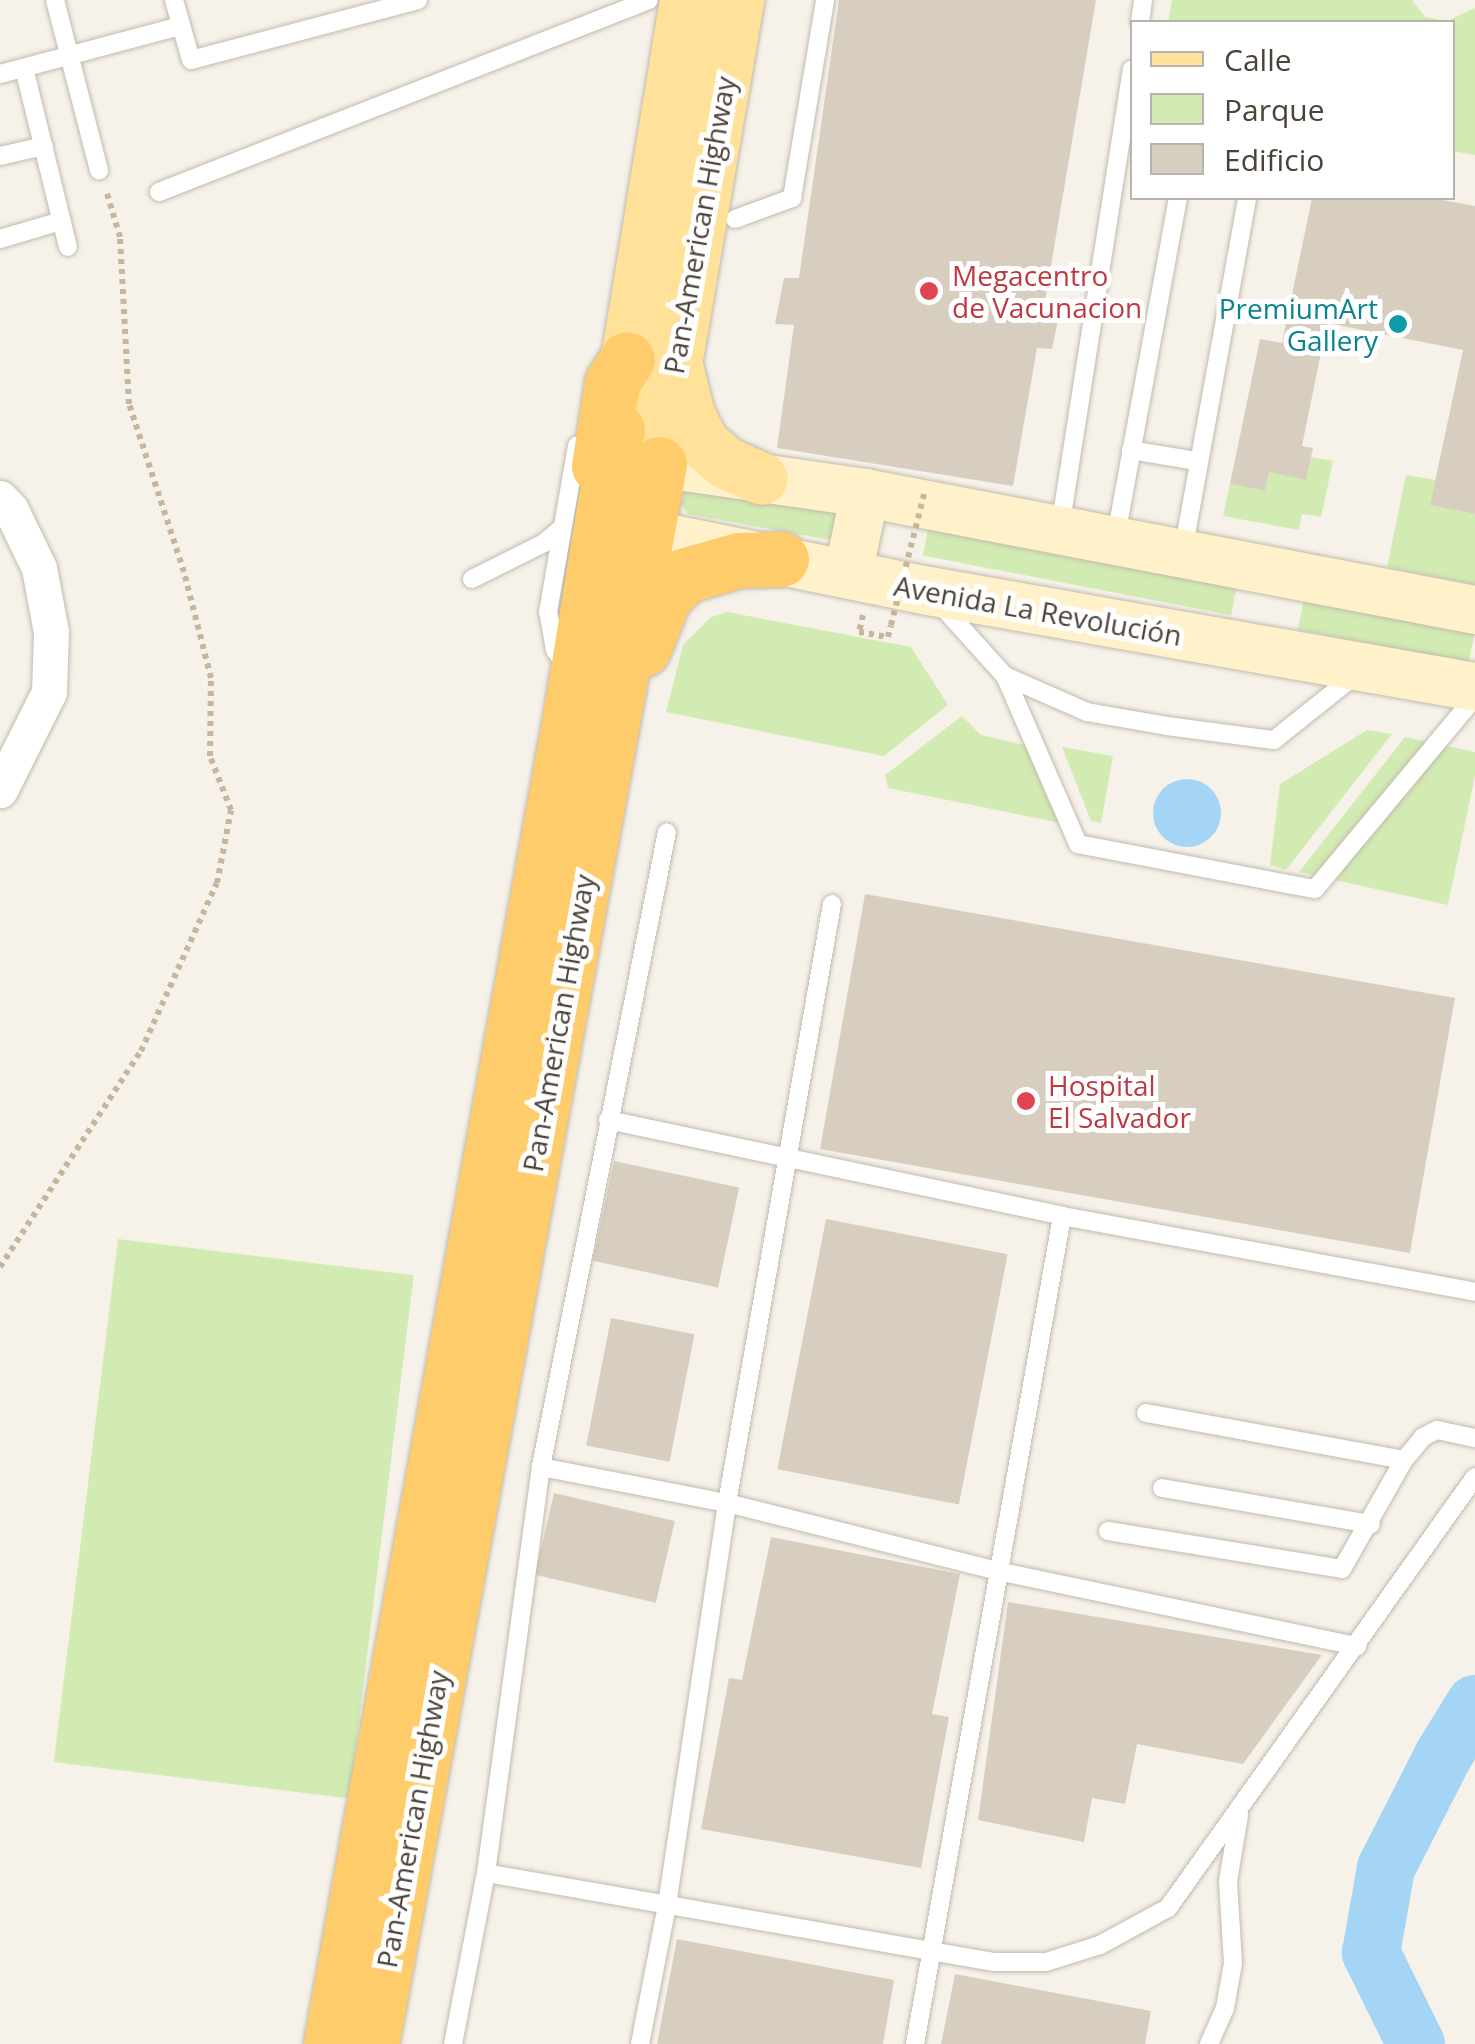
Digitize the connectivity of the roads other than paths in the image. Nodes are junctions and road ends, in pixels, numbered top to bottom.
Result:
1 (55, 0) edge
2 (174, 0) edge
3 (418, 0) edge
4 (648, 0) edge
5 (686, 0) edge
6 (738, 0) edge
7 (825, 0) edge
8 (181, 26) junction
9 (69, 55) junction
10 (24, 68) junction
11 (0, 74) edge
12 (1130, 83) edge
13 (44, 146) junction
14 (0, 156) edge
15 (100, 170) road end
16 (158, 192) dead end
17 (1178, 200) edge
18 (1247, 200) edge
19 (736, 219) dead end
20 (61, 220) junction
21 (0, 238) edge
22 (68, 248) dead end
23 (634, 411) junction
24 (1131, 450) junction
25 (1196, 461) junction
26 (762, 479) junction
27 (866, 493) junction
28 (0, 498) edge
29 (603, 529) junction
30 (1060, 530) junction
31 (1115, 542) junction
32 (1182, 556) junction
33 (781, 559) junction
34 (848, 574) junction
35 (472, 580) dead end
36 (929, 591) junction
37 (1475, 610) edge
38 (1363, 668) junction
39 (1005, 676) junction
40 (570, 687) junction
41 (1475, 687) edge
42 (1475, 697) edge
43 (608, 751) junction
44 (0, 790) edge
45 (667, 832) dead end
46 (832, 904) dead end
47 (521, 1110) junction
48 (608, 1120) junction
49 (786, 1161) junction
50 (1062, 1216) junction
51 (1475, 1292) edge
52 (1146, 1412) dead end
53 (1475, 1438) edge
54 (1404, 1460) junction
55 (542, 1467) junction
56 (1475, 1477) edge
57 (1162, 1488) dead end
58 (727, 1503) junction
59 (1371, 1524) junction
60 (1108, 1531) dead end
61 (442, 1536) junction
62 (1002, 1572) junction
63 (1357, 1646) junction
64 (1240, 1810) junction
65 (486, 1873) junction
66 (667, 1905) junction
67 (934, 1948) junction
68 (332, 2044) edge
69 (371, 2044) edge
70 (454, 2044) edge
71 (640, 2044) edge
72 (915, 2044) edge
73 (1209, 2044) edge

1 - 9 lane
2 - 8 lane
3 - 8 lane
4 - 16 lane
5 - 23 main road, Pan-American Highway
6 - 23 main road, Pan-American Highway
7 - 19 lane
8 - 9 lane
9 - 10 lane
9 - 15 lane
10 - 11 lane
10 - 13 lane
12 - 30 lane
13 - 14 lane
13 - 20 lane
17 - 24 lane
18 - 25 lane
20 - 21 lane
20 - 22 lane
23 - 26 main road
23 - 26 main road
23 - 29 highway, Pan-American Highway
23 - 40 highway
24 - 25 lane
24 - 31 lane
25 - 32 lane
26 - 27 main road
27 - 30 main road
27 - 34 main road
28 - 44 street
29 - 33 main road, Avenida La Revolución
29 - 35 lane
29 - 40 highway, Pan-American Highway
29 - 43 highway, Pan-American Highway
30 - 31 main road
31 - 32 main road
32 - 37 main road
33 - 34 main road, Avenida La Revolución
33 - 43 highway
34 - 36 main road, Avenida La Revolución
36 - 38 main road, Avenida La Revolución
36 - 39 lane
38 - 39 lane
38 - 41 main road, Avenida La Revolución
39 - 42 lane
40 - 47 highway, Pan-American Highway
43 - 47 highway, Pan-American Highway
45 - 48 lane
46 - 49 lane
47 - 61 highway, Pan-American Highway
48 - 49 lane
48 - 55 lane
49 - 50 lane
49 - 58 lane
50 - 51 lane
50 - 62 lane
52 - 54 lane
53 - 54 lane
54 - 59 lane
55 - 58 lane
55 - 65 lane
56 - 63 lane
57 - 59 lane
58 - 62 lane
58 - 66 lane
59 - 60 lane
61 - 68 highway, Pan-American Highway
61 - 69 highway, Pan-American Highway
62 - 63 lane
62 - 67 lane
63 - 64 lane
64 - 67 lane
64 - 73 lane
65 - 66 lane
65 - 70 lane
66 - 67 lane
66 - 71 lane
67 - 72 lane

